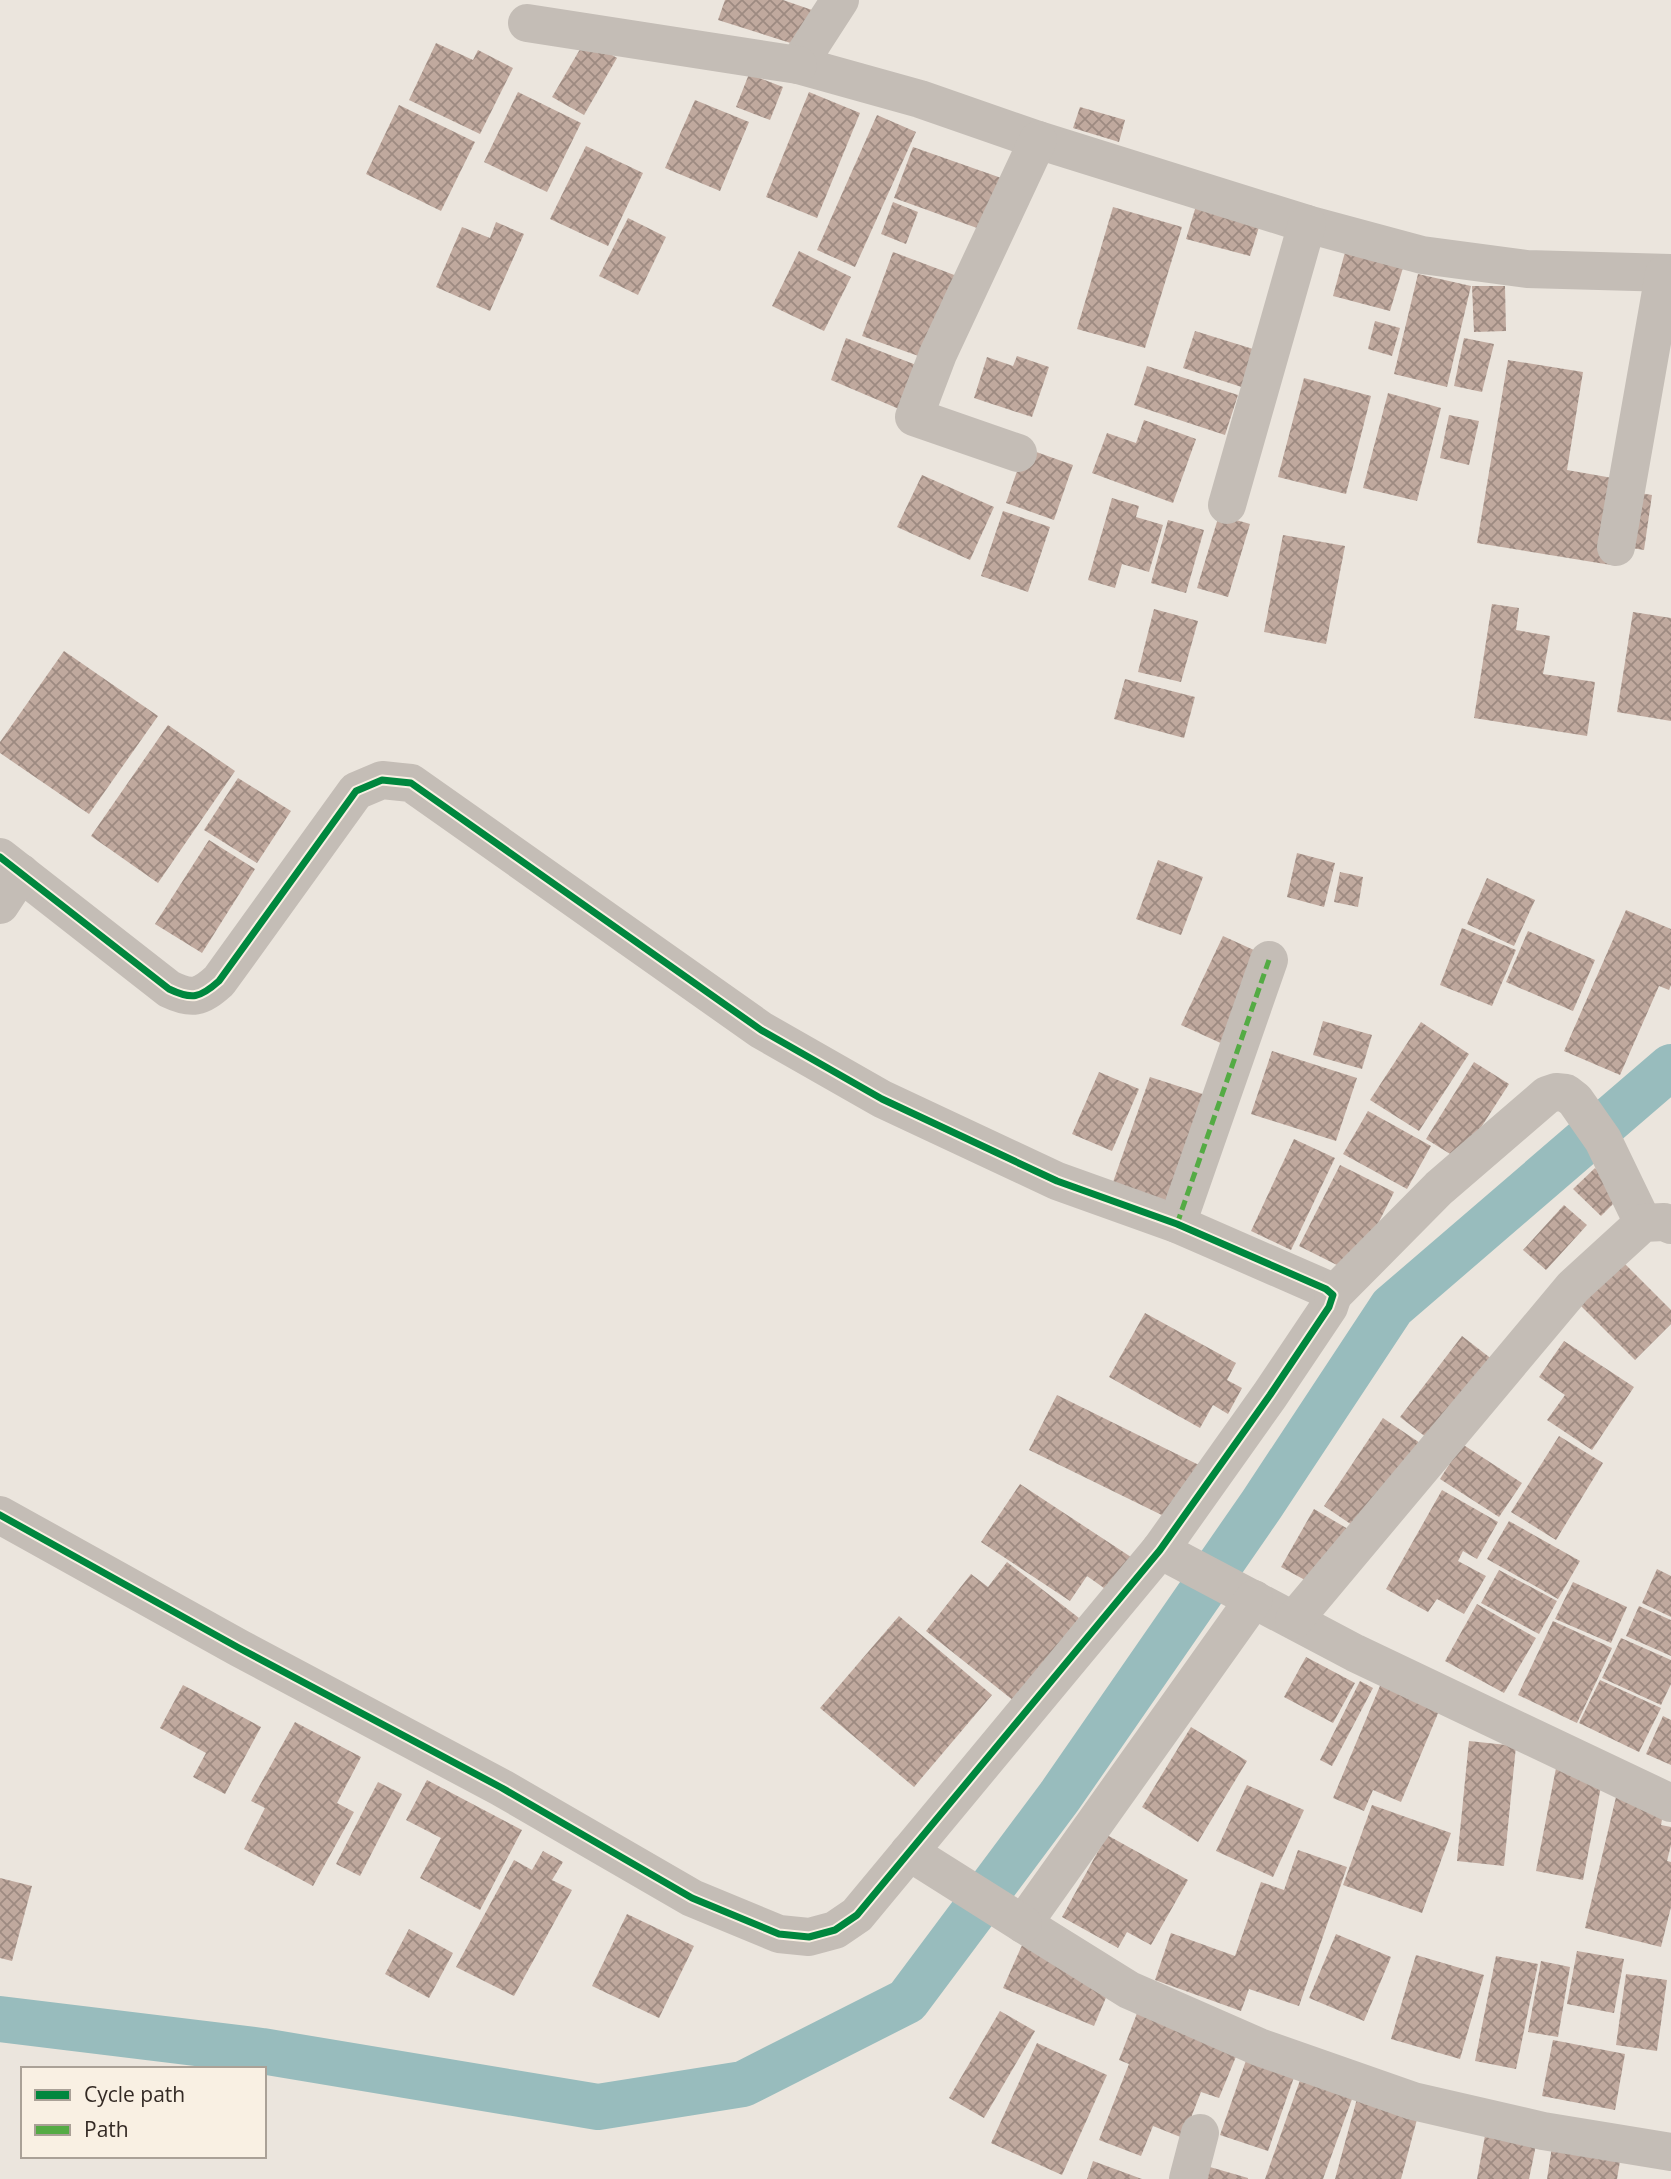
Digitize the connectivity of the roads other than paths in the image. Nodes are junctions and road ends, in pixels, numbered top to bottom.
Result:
1 (840, 0) edge
2 (527, 23) dead end
3 (798, 65) junction
4 (1038, 139) junction
5 (1307, 224) junction
6 (1667, 273) edge
7 (1018, 453) dead end
8 (1227, 505) dead end
9 (1616, 547) dead end
10 (10, 865) edge
11 (0, 905) edge
12 (1269, 960) dead end
13 (1177, 1224) junction
14 (1657, 1224) edge
15 (1333, 1296) junction
16 (0, 1515) edge
17 (1173, 1557) junction
18 (1241, 1592) junction
19 (1294, 1620) junction
20 (1671, 1802) edge
21 (909, 1852) junction
22 (1011, 1916) junction
23 (1200, 2133) dead end
24 (1671, 2152) edge
25 (1188, 2179) edge

1 - 3 street
2 - 3 street
3 - 4 street
4 - 5 street
4 - 7 street
5 - 6 street
5 - 8 street
6 - 9 street
10 - 11 street
10 - 13 street
12 - 13 street
13 - 15 street
14 - 15 street
14 - 19 street
15 - 17 street
16 - 21 street
17 - 18 street
17 - 21 street
18 - 19 street
18 - 22 street
19 - 20 street
21 - 22 street
22 - 24 street
23 - 25 street

